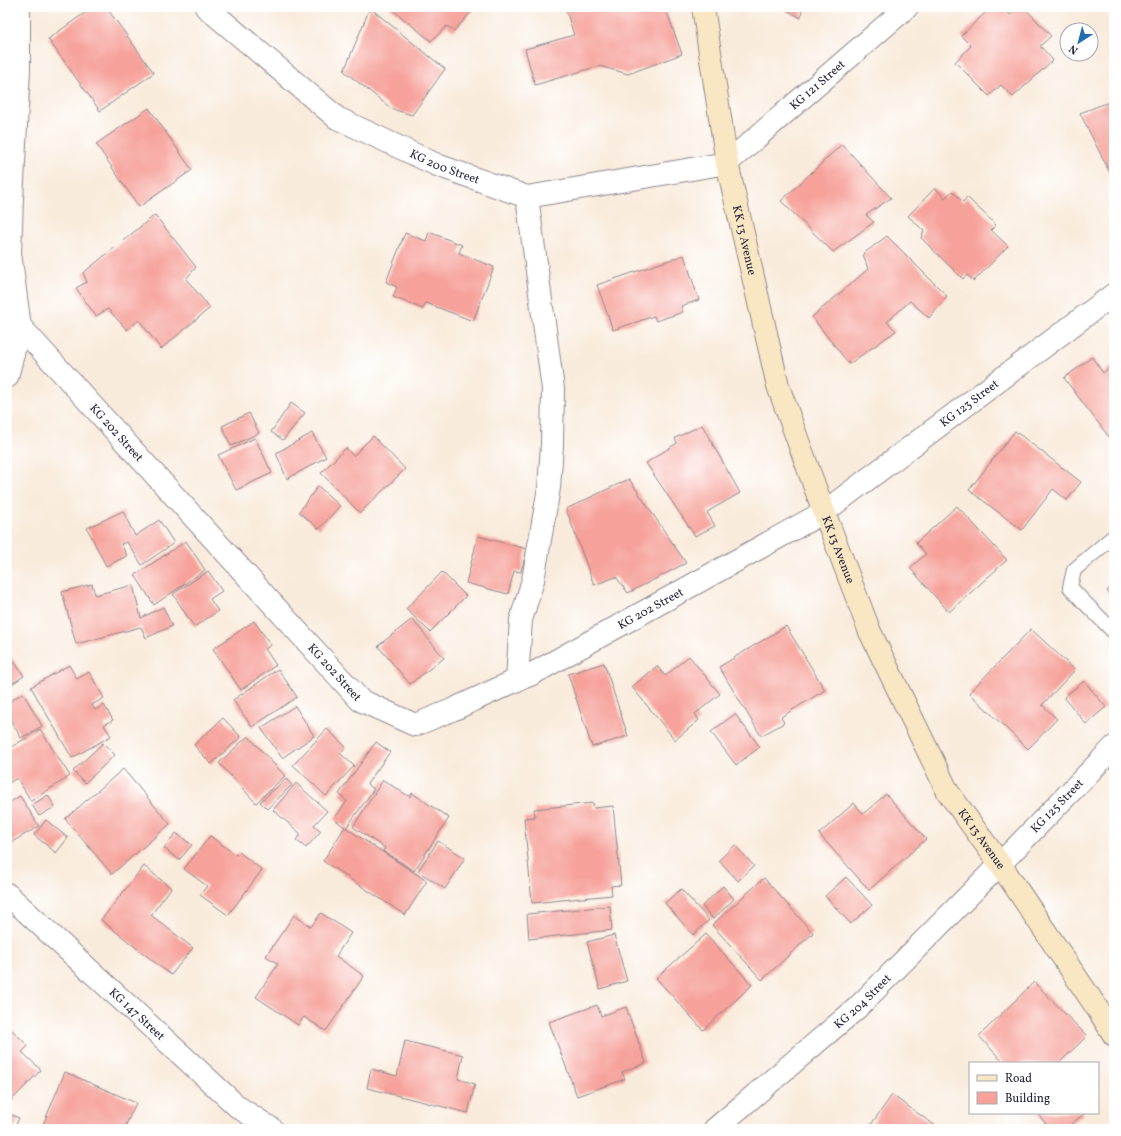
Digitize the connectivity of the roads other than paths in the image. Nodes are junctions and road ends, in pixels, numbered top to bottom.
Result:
1 (19, 7) edge
2 (206, 7) edge
3 (702, 7) edge
4 (907, 7) edge
5 (727, 163) junction
6 (527, 197) junction
7 (1114, 294) edge
8 (14, 319) edge
9 (7, 377) edge
10 (824, 512) junction
11 (1114, 536) edge
12 (1114, 632) edge
13 (517, 680) junction
14 (1114, 747) edge
15 (1000, 864) junction
16 (7, 894) edge
17 (1114, 1035) edge
18 (272, 1129) edge
19 (715, 1129) edge

1 - 8 street
2 - 6 street, KG 200 Street
3 - 5 main road, KK 13 Avenue
4 - 5 street, KG 121 Street
5 - 6 street, KG 200 Street
5 - 10 main road, KK 13 Avenue
6 - 13 street
7 - 10 street, KG 123 Street
8 - 9 street
8 - 13 street, KG 202 Street
10 - 13 street, KG 202 Street
10 - 15 main road, KK 13 Avenue
11 - 12 lane
14 - 15 street, KG 125 Street
15 - 17 main road, KK 13 Avenue
15 - 19 street, KG 204 Street
16 - 18 street, KG 147 Street

